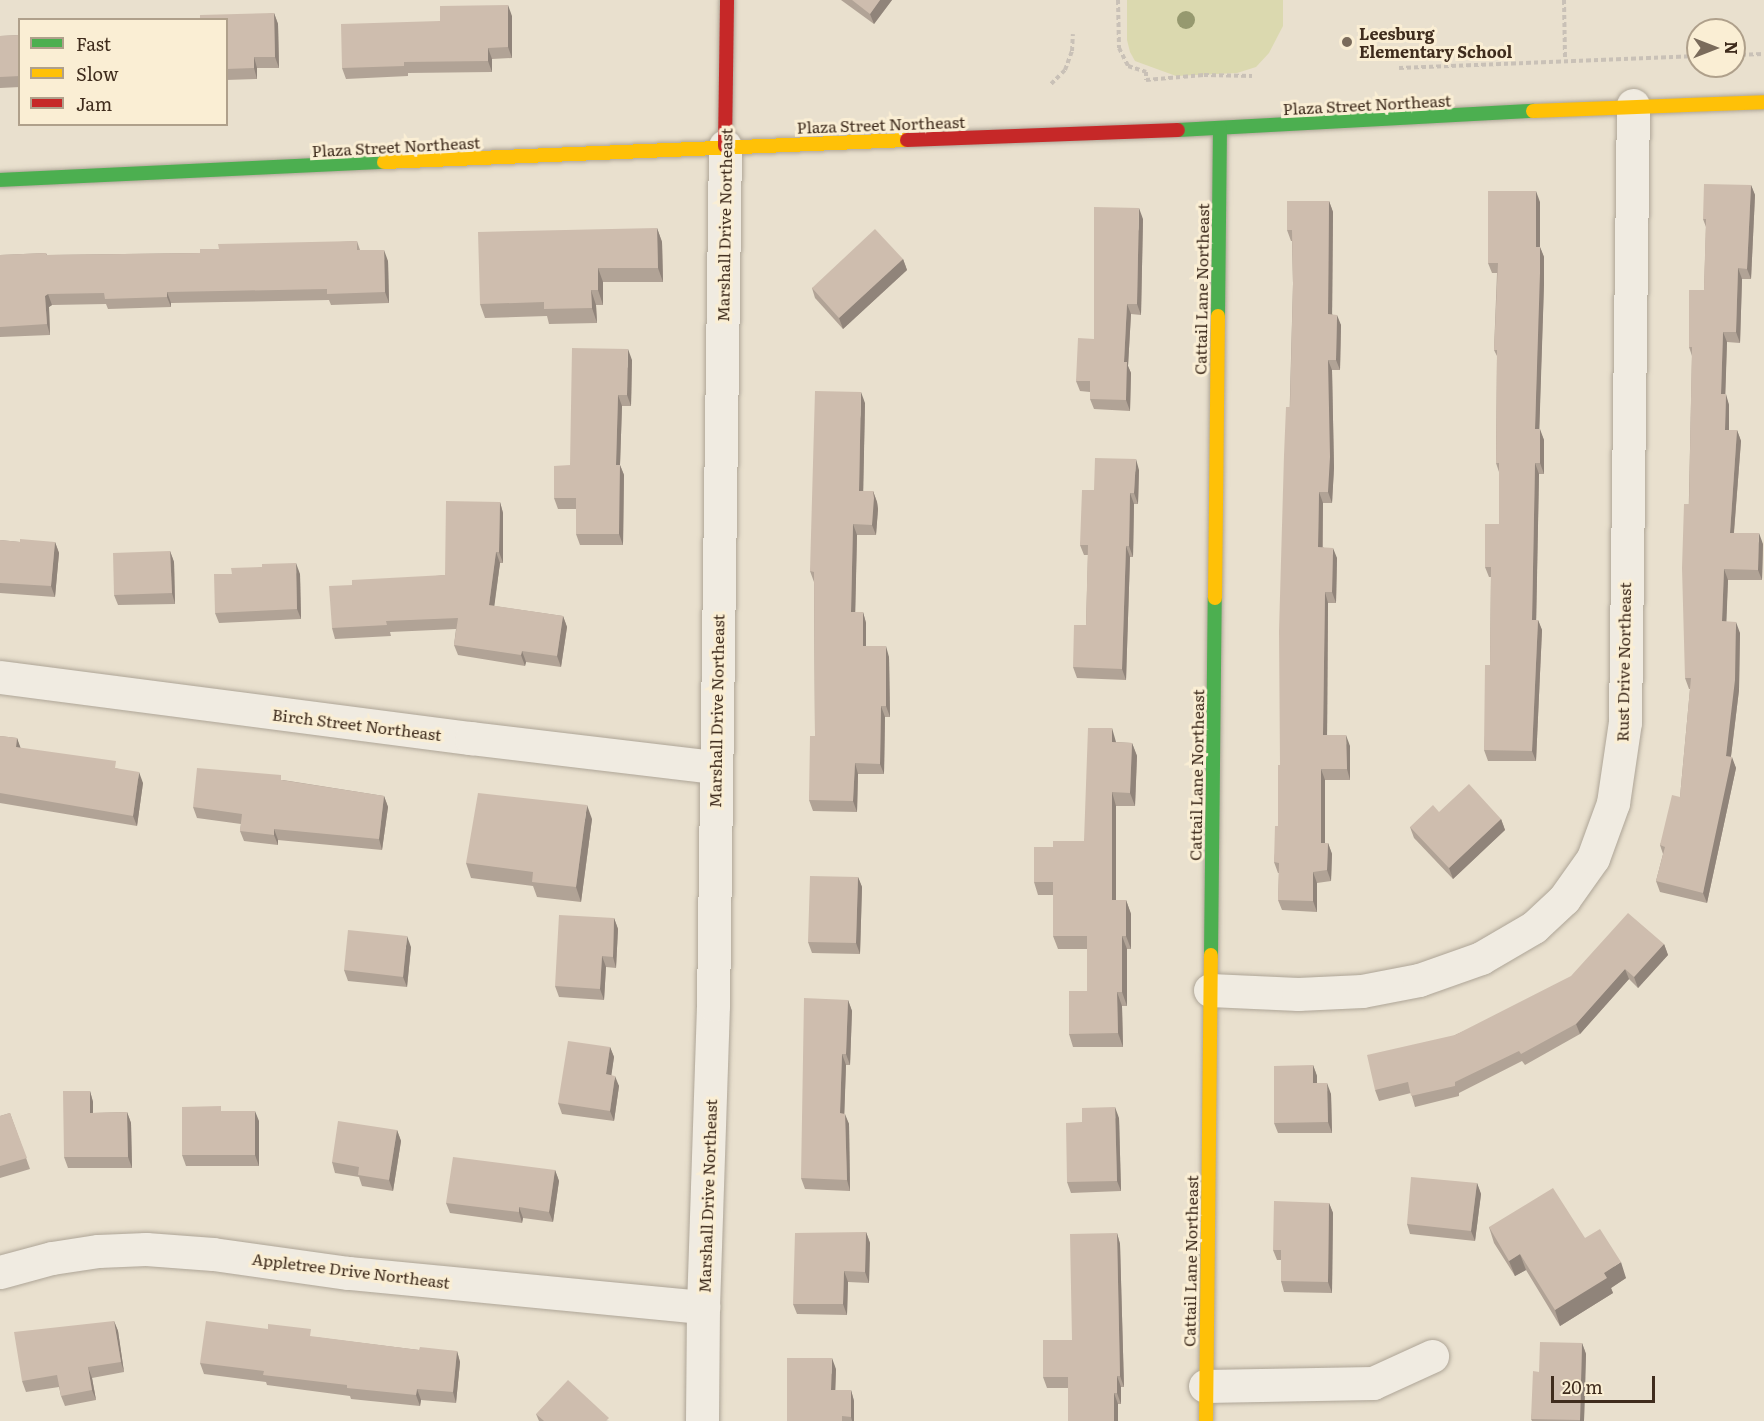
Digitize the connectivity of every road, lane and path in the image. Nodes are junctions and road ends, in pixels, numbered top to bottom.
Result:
1 (727, 0) edge
2 (1118, 0) edge
3 (1564, 0) edge
4 (1073, 34) dead end
5 (1764, 54) edge
6 (1746, 55) edge
7 (1686, 56) edge
8 (1565, 60) junction
9 (1399, 68) dead end
10 (1252, 76) dead end
11 (1051, 84) dead end
12 (1764, 102) edge
13 (1633, 105) junction
14 (1220, 129) junction
15 (725, 146) junction
16 (0, 180) edge
17 (0, 677) edge
18 (715, 767) junction
19 (1210, 990) junction
20 (0, 1272) edge
21 (703, 1307) junction
22 (1432, 1356) dead end
23 (1205, 1386) junction
24 (702, 1421) edge
25 (1206, 1421) edge

1 - 15 main road, Marshall Drive Northeast
2 - 10 path
3 - 8 path
4 - 11 path
5 - 6 path
7 - 8 path
8 - 9 path
12 - 13 main road, Plaza Street Northeast
13 - 14 main road, Plaza Street Northeast
13 - 19 street, Rust Drive Northeast
14 - 15 main road, Plaza Street Northeast
14 - 19 main road, Cattail Lane Northeast
15 - 16 main road, Plaza Street Northeast
15 - 18 street, Marshall Drive Northeast
17 - 18 street, Birch Street Northeast
18 - 21 street, Marshall Drive Northeast
19 - 23 main road, Cattail Lane Northeast
20 - 21 street, Appletree Drive Northeast
21 - 24 street, Marshall Drive Northeast
22 - 23 street
23 - 25 main road, Cattail Lane Northeast

